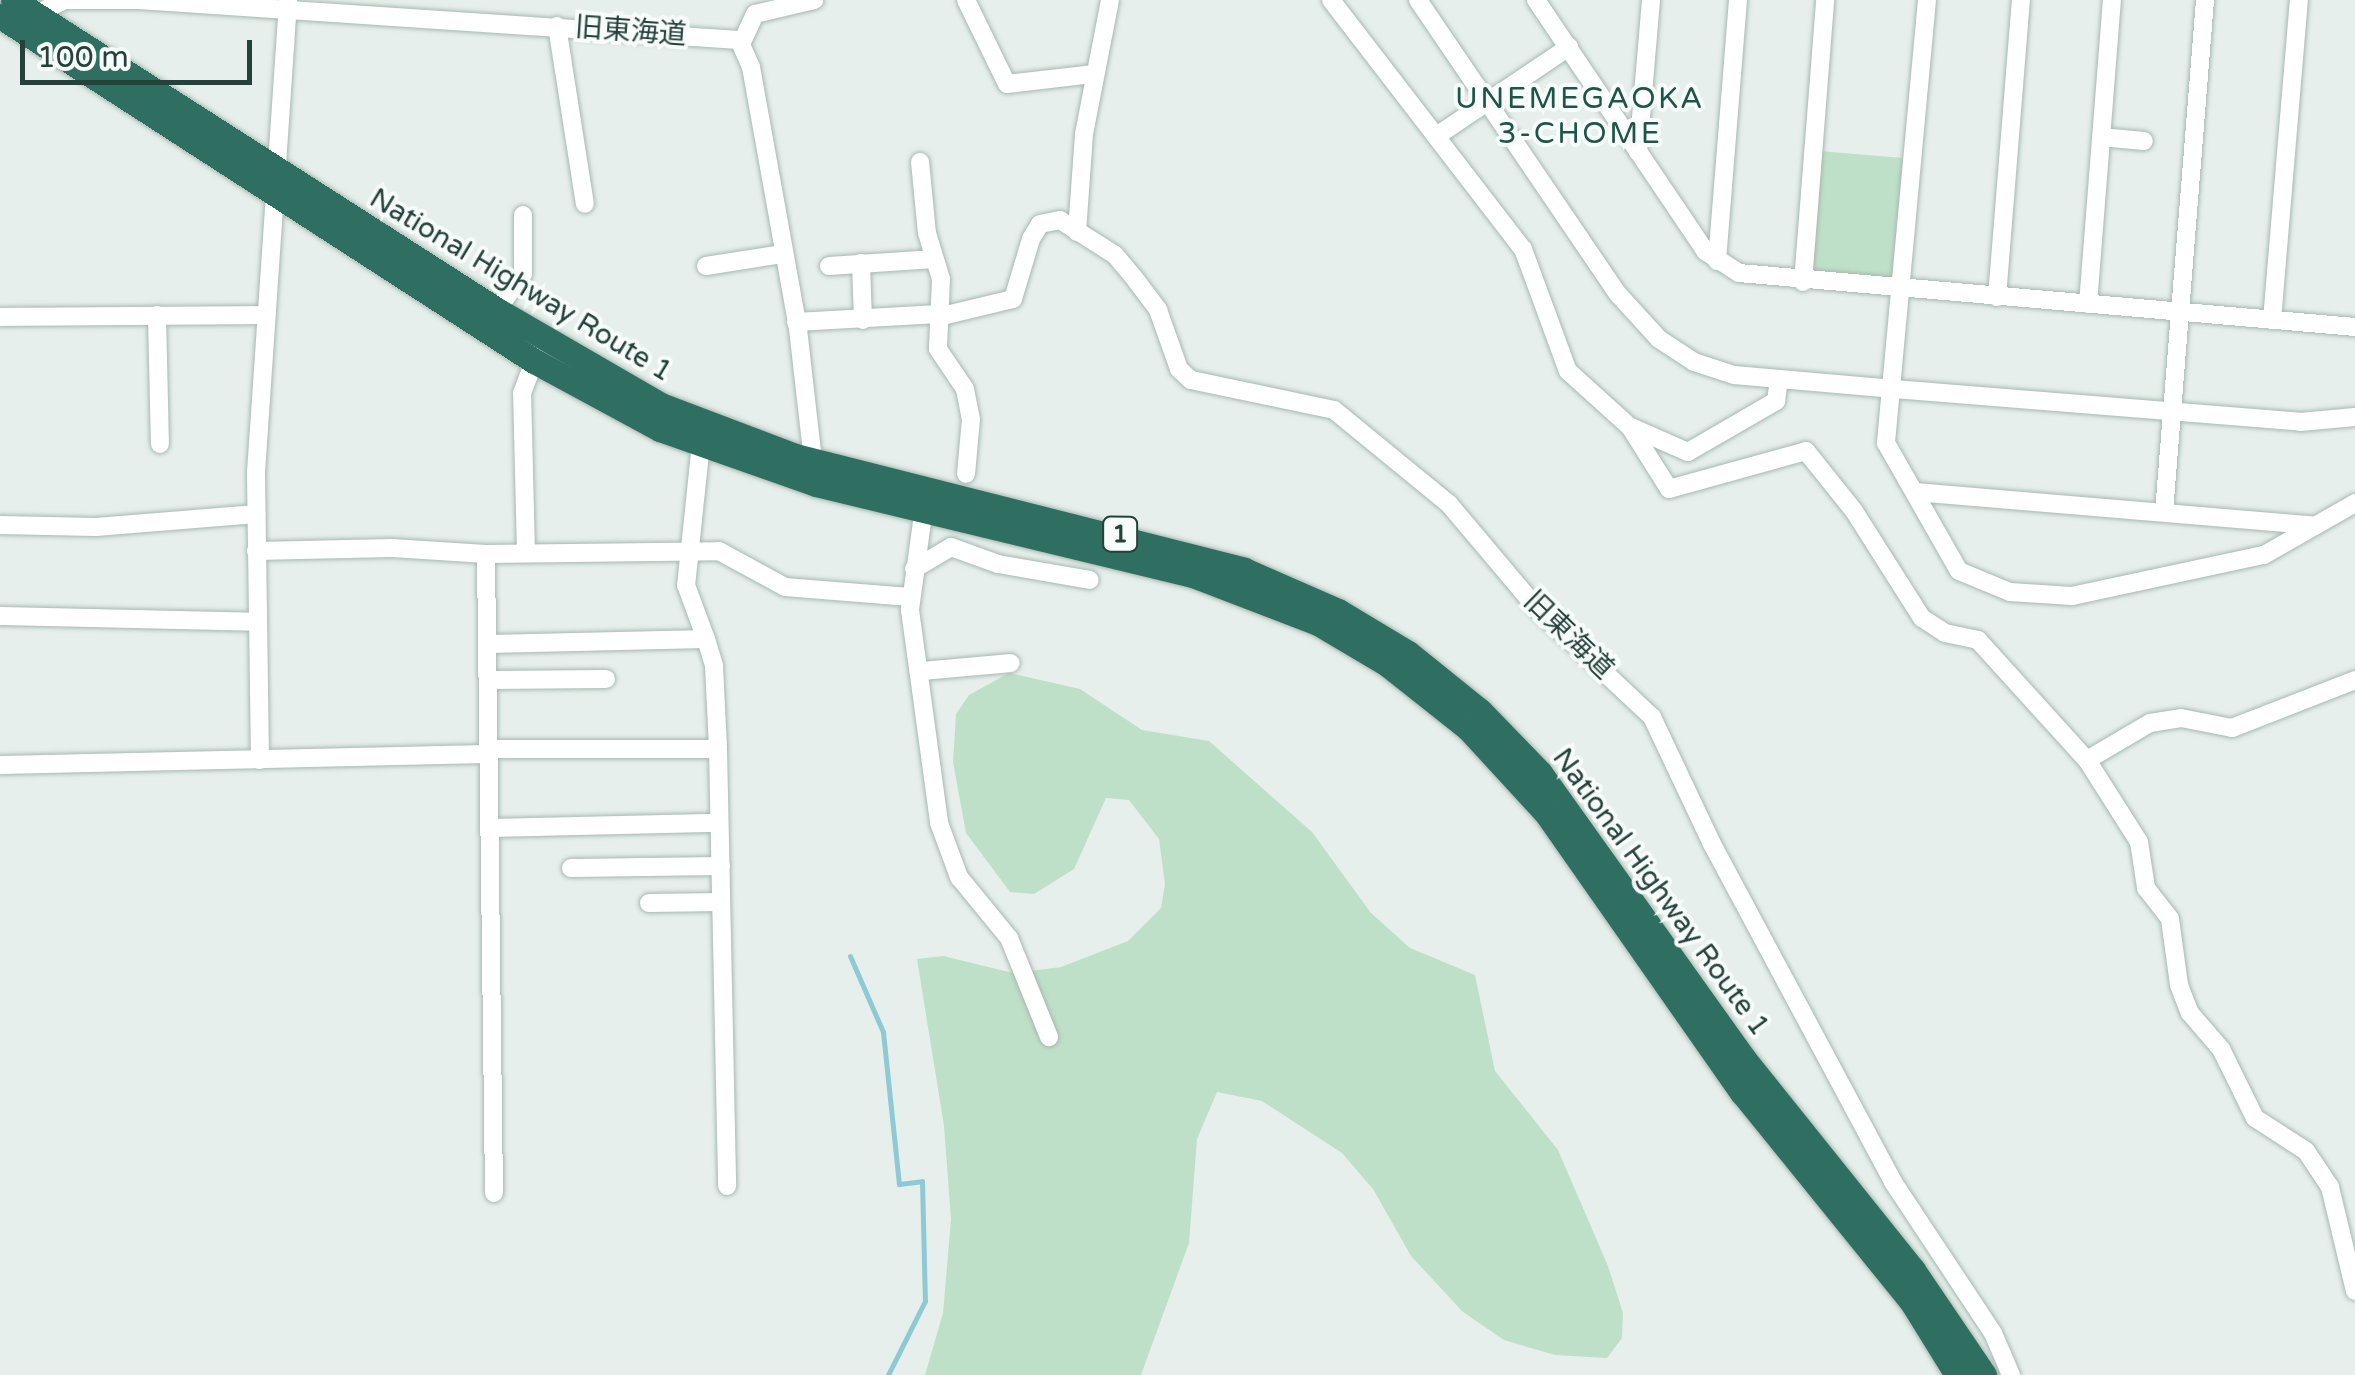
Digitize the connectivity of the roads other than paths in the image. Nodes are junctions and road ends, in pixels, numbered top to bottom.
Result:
1 (13, 0) edge
2 (814, 0) edge
3 (966, 0) edge
4 (1110, 0) edge
5 (1332, 0) edge
6 (1418, 0) edge
7 (1536, 0) edge
8 (1651, 0) edge
9 (1738, 0) edge
10 (1825, 0) edge
11 (1927, 0) edge
12 (2021, 0) edge
13 (2112, 0) edge
14 (2205, 0) edge
15 (2299, 0) edge
16 (288, 4) edge
17 (409, 9) edge
18 (36, 14) junction
19 (0, 16) edge
20 (557, 26) junction
21 (742, 42) junction
22 (1569, 47) junction
23 (1094, 74) junction
24 (1486, 102) junction
25 (1438, 135) junction
26 (2101, 137) junction
27 (2144, 141) dead end
28 (1638, 152) junction
29 (920, 162) dead end
30 (272, 168) junction
31 (273, 195) junction
32 (585, 204) dead end
33 (523, 215) dead end
34 (1077, 232) junction
35 (783, 254) junction
36 (936, 259) junction
37 (1716, 261) junction
38 (860, 263) junction
39 (706, 266) dead end
40 (829, 266) dead end
41 (1803, 282) junction
42 (1902, 290) junction
43 (1996, 297) junction
44 (2088, 304) junction
45 (497, 310) junction
46 (2180, 313) junction
47 (265, 315) junction
48 (0, 316) edge
49 (157, 316) junction
50 (938, 316) junction
51 (863, 320) junction
52 (2272, 320) junction
53 (796, 322) junction
54 (2355, 327) edge
55 (534, 361) junction
56 (1779, 379) junction
57 (1894, 388) junction
58 (2172, 410) junction
59 (2355, 417) edge
60 (1630, 427) junction
61 (702, 435) junction
62 (160, 444) dead end
63 (813, 460) junction
64 (966, 474) dead end
65 (1915, 492) junction
66 (925, 500) junction
67 (2355, 503) edge
68 (2164, 512) junction
69 (256, 514) junction
70 (0, 526) edge
71 (2316, 526) junction
72 (686, 549) junction
73 (256, 552) junction
74 (526, 553) junction
75 (486, 554) junction
76 (914, 570) junction
77 (1090, 580) dead end
78 (910, 596) junction
79 (0, 616) edge
80 (258, 622) junction
81 (706, 639) junction
82 (489, 644) junction
83 (1012, 662) dead end
84 (922, 671) junction
85 (606, 679) dead end
86 (491, 680) junction
87 (2355, 680) edge
88 (718, 749) junction
89 (490, 751) junction
90 (260, 760) junction
91 (2086, 760) junction
92 (0, 765) edge
93 (719, 823) junction
94 (490, 828) junction
95 (721, 866) junction
96 (571, 868) dead end
97 (721, 902) junction
98 (649, 903) dead end
99 (1048, 1037) dead end
100 (727, 1186) dead end
101 (494, 1192) dead end
102 (2355, 1291) edge
103 (1957, 1375) edge
104 (1984, 1375) edge
105 (2011, 1375) edge

1 - 18 highway, National Highway Route 1 / 1
2 - 21 street
3 - 23 street
4 - 23 street
5 - 25 street
6 - 24 street
7 - 22 street
8 - 28 street
9 - 37 street
10 - 41 street
11 - 42 street
12 - 43 street
13 - 26 street
14 - 46 street
15 - 52 street
16 - 17 street, 旧東海道
16 - 18 street, 旧東海道
16 - 30 street
17 - 20 street, 旧東海道
18 - 30 highway, National Highway Route 1 / 1
19 - 31 highway, National Highway Route 1 / 1
20 - 21 street, 旧東海道
20 - 32 street
21 - 35 street
22 - 24 street
22 - 28 street
23 - 34 street
24 - 25 street
24 - 56 street
25 - 60 street
26 - 27 street
26 - 44 street
28 - 37 street
29 - 36 street
30 - 31 street
30 - 45 highway, National Highway Route 1 / 1
31 - 47 street
31 - 55 highway, National Highway Route 1 / 1
33 - 45 street
34 - 50 street
34 - 105 street, 旧東海道
35 - 39 street
35 - 53 street
36 - 38 street
36 - 50 street
37 - 41 street
38 - 40 street
38 - 51 street
41 - 42 street
42 - 43 street
42 - 57 street
43 - 44 street
44 - 46 street
45 - 61 highway, National Highway Route 1 / 1
46 - 52 street
46 - 58 street
47 - 49 street
47 - 69 street
48 - 49 street
49 - 62 street
50 - 51 street
50 - 64 street
51 - 53 street
52 - 54 street
53 - 63 street
55 - 61 highway, National Highway Route 1 / 1
55 - 74 street
56 - 57 street
56 - 60 street
57 - 58 street
57 - 65 street
58 - 59 street
58 - 68 street
60 - 91 street
61 - 63 highway, National Highway Route 1 / 1
61 - 66 highway, National Highway Route 1 / 1
61 - 72 street
63 - 66 highway, National Highway Route 1 / 1
65 - 68 street
65 - 71 street
66 - 76 street
66 - 103 highway, National Highway Route 1 / 1
66 - 104 highway, National Highway Route 1 / 1
67 - 71 street
68 - 71 street
69 - 70 street
69 - 73 street
72 - 74 street
72 - 78 street
72 - 81 street
73 - 75 street
73 - 80 street
74 - 75 street
75 - 82 street
76 - 77 street
76 - 78 street
78 - 84 street
79 - 80 street
80 - 90 street
81 - 82 street
81 - 88 street
82 - 86 street
83 - 84 street
84 - 99 street
85 - 86 street
86 - 89 street
87 - 91 street
88 - 89 street
88 - 93 street
89 - 90 street
89 - 94 street
90 - 92 street
91 - 102 street
93 - 94 street
93 - 95 street
94 - 101 street
95 - 96 street
95 - 97 street
97 - 98 street
97 - 100 street

